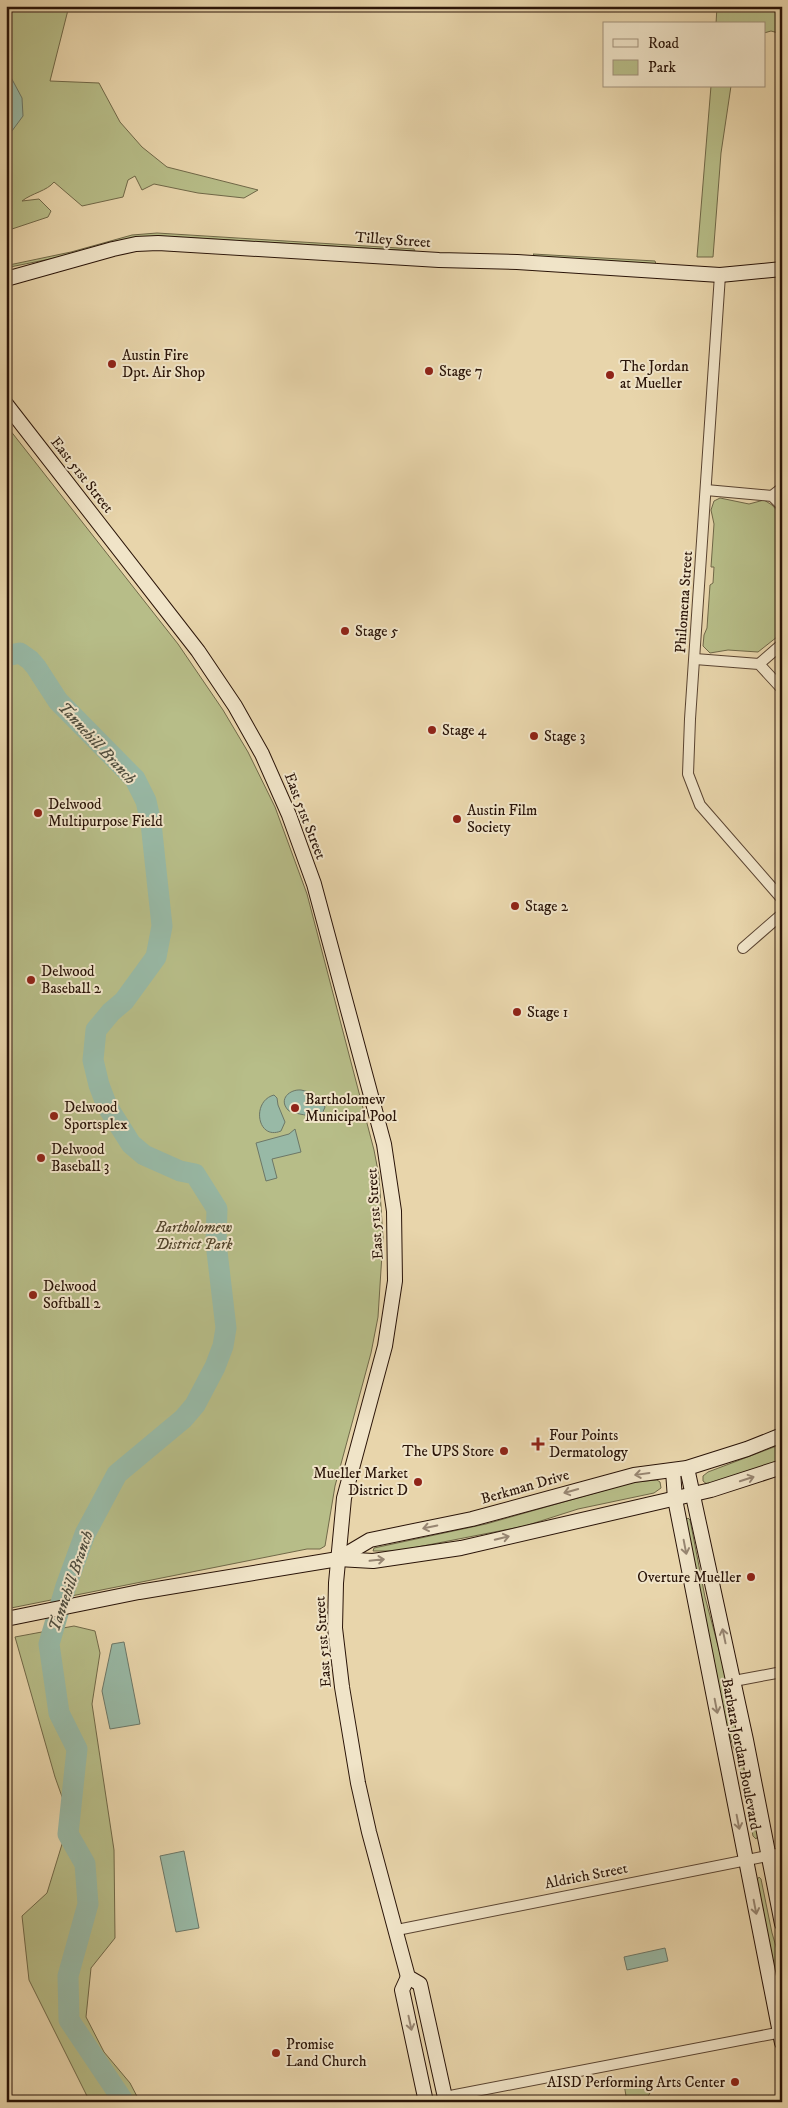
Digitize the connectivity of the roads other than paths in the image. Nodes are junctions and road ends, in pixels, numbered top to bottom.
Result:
1 (782, 269) edge
2 (720, 275) junction
3 (6, 279) edge
4 (6, 404) edge
5 (782, 488) edge
6 (706, 490) junction
7 (772, 496) junction
8 (782, 506) edge
9 (782, 644) edge
10 (694, 659) junction
11 (759, 664) junction
12 (782, 688) edge
13 (782, 899) edge
14 (782, 914) edge
15 (742, 948) dead end
16 (782, 1435) edge
17 (782, 1467) edge
18 (687, 1468) junction
19 (673, 1471) junction
20 (693, 1494) junction
21 (675, 1499) junction
22 (338, 1559) junction
23 (6, 1619) edge
24 (782, 1672) edge
25 (734, 1681) junction
26 (775, 1854) edge
27 (745, 1859) junction
28 (782, 1924) edge
29 (396, 1930) junction
30 (408, 1977) junction
31 (781, 2036) edge
32 (445, 2099) edge
33 (426, 2102) edge

1 - 2 street, Tilley Street
2 - 3 street, Tilley Street
2 - 6 street, Philomena Street
4 - 22 street, East 51st Street
5 - 7 street
6 - 7 street
6 - 10 street, Philomena Street
7 - 8 street
9 - 11 street
10 - 11 street
10 - 13 street, Philomena Street
11 - 12 street
14 - 15 street
16 - 18 street, Berkman Drive
20 -> 17 street, Berkman Drive
18 - 19 street, Berkman Drive
18 - 20 street, Barbara Jordan Boulevard
19 - 21 street, Barbara Jordan Boulevard
19 -> 22 street, Berkman Drive
20 - 21 street, Berkman Drive
25 -> 20 street, Barbara Jordan Boulevard
22 -> 21 street, Berkman Drive
21 -> 27 street, Barbara Jordan Boulevard
22 - 23 street, Berkman Drive
22 - 29 street, East 51st Street
24 - 25 street
25 - 26 street, Barbara Jordan Boulevard
26 - 27 street, Aldrich Street
26 - 28 street, Barbara Jordan Boulevard
27 - 29 street, Aldrich Street
27 -> 31 street, Barbara Jordan Boulevard
29 - 30 street, East 51st Street
30 - 32 street, East 51st Street
30 -> 33 street
31 - 32 street

